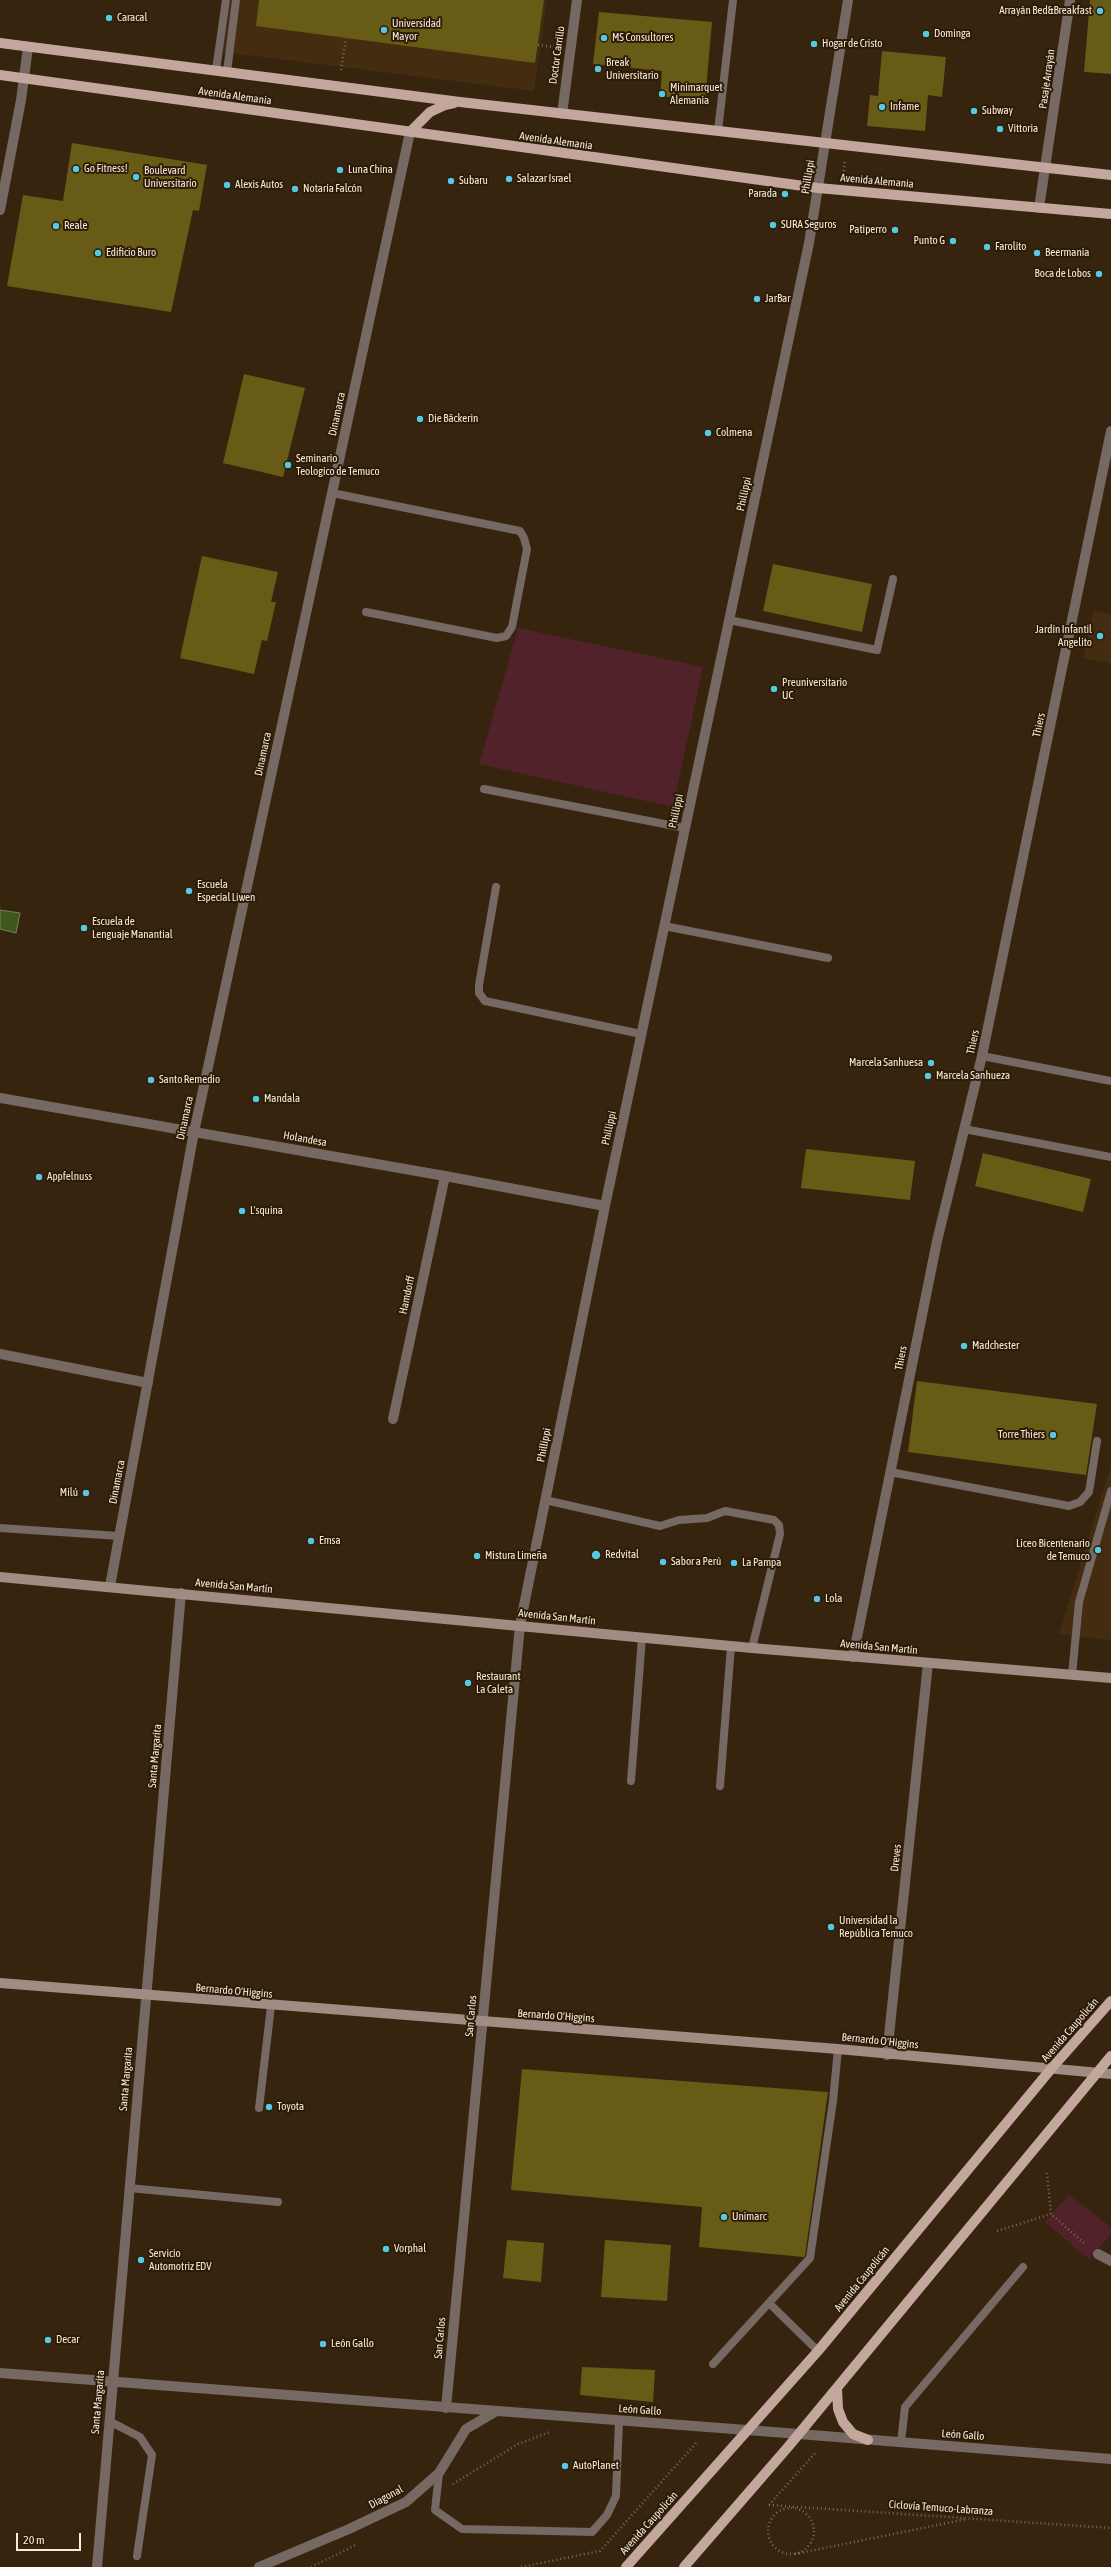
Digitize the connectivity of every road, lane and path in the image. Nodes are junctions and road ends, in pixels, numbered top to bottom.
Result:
1 (226, 0) edge
2 (236, 0) edge
3 (577, 0) edge
4 (733, 0) edge
5 (848, 0) edge
6 (1070, 0) edge
7 (346, 38) dead end
8 (0, 43) edge
9 (538, 45) dead end
10 (28, 47) junction
11 (554, 47) dead end
12 (216, 70) junction
13 (341, 70) dead end
14 (227, 72) junction
15 (0, 75) edge
16 (24, 78) junction
17 (460, 102) junction
18 (562, 114) junction
19 (718, 131) junction
20 (410, 132) junction
21 (825, 144) junction
22 (847, 146) junction
23 (1047, 168) junction
24 (1111, 175) edge
25 (818, 188) junction
26 (841, 190) junction
27 (1040, 208) junction
28 (0, 210) edge
29 (1111, 214) edge
30 (1111, 431) edge
31 (332, 493) junction
32 (893, 579) dead end
33 (366, 612) dead end
34 (729, 620) junction
35 (484, 789) dead end
36 (685, 828) junction
37 (496, 887) dead end
38 (664, 926) junction
39 (828, 958) dead end
40 (641, 1034) junction
41 (982, 1056) junction
42 (1111, 1081) edge
43 (0, 1098) edge
44 (964, 1129) junction
45 (194, 1132) junction
46 (1111, 1157) edge
47 (445, 1176) junction
48 (605, 1206) junction
49 (0, 1354) edge
50 (148, 1383) junction
51 (393, 1419) dead end
52 (1097, 1441) dead end
53 (890, 1472) junction
54 (1111, 1491) edge
55 (545, 1500) junction
56 (0, 1528) edge
57 (119, 1536) junction
58 (0, 1577) edge
59 (110, 1586) junction
60 (181, 1593) junction
61 (520, 1625) junction
62 (642, 1637) junction
63 (731, 1646) junction
64 (752, 1648) junction
65 (853, 1657) junction
66 (928, 1663) junction
67 (1072, 1675) junction
68 (1111, 1678) edge
69 (631, 1781) dead end
70 (720, 1786) dead end
71 (0, 1983) edge
72 (146, 1995) junction
73 (1111, 2001) edge
74 (271, 2006) junction
75 (482, 2023) junction
76 (838, 2049) junction
77 (887, 2055) junction
78 (1111, 2056) edge
79 (1051, 2069) junction
80 (1096, 2073) junction
81 (1111, 2074) edge
82 (259, 2108) dead end
83 (1047, 2173) dead end
84 (129, 2188) junction
85 (278, 2202) dead end
86 (1051, 2214) junction
87 (997, 2231) dead end
88 (1098, 2254) joint
89 (1111, 2261) edge
90 (1023, 2267) dead end
91 (770, 2304) junction
92 (818, 2352) junction
93 (713, 2364) dead end
94 (0, 2373) edge
95 (112, 2383) junction
96 (837, 2389) junction
97 (446, 2408) junction
98 (496, 2412) junction
99 (108, 2421) junction
100 (619, 2421) junction
101 (748, 2430) junction
102 (552, 2432) dead end
103 (799, 2434) junction
104 (868, 2440) junction
105 (901, 2442) junction
106 (1111, 2459) edge
107 (439, 2472) junction
108 (437, 2494) junction
109 (769, 2505) dead end
110 (793, 2507) junction
111 (972, 2518) junction
112 (1111, 2528) edge
113 (358, 2544) dead end
114 (600, 2551) dead end
115 (795, 2554) junction
116 (137, 2556) dead end
117 (98, 2567) edge
118 (259, 2567) edge
119 (311, 2567) edge
120 (522, 2567) edge
121 (626, 2567) edge
122 (684, 2567) edge

1 - 12 lane
2 - 14 lane
3 - 18 street, Doctor Carrillo
4 - 19 lane
5 - 21 street, Phillippi
6 - 23 street, Pasaje Arrayán
7 - 13 path
8 - 10 main road, Avenida Alemania
9 - 11 path
10 - 12 main road, Avenida Alemania
10 - 16 street
12 - 14 main road, Avenida Alemania
14 - 17 main road, Avenida Alemania
15 - 16 main road, Avenida Alemania
16 - 20 main road, Avenida Alemania
16 - 28 street
17 - 18 main road, Avenida Alemania
17 - 20 main road
18 - 19 main road, Avenida Alemania
19 - 21 main road, Avenida Alemania
20 - 25 main road, Avenida Alemania
20 - 31 street, Dinamarca
21 - 22 main road, Avenida Alemania
21 - 25 street, Phillippi
22 - 23 main road, Avenida Alemania
22 - 26 path
23 - 24 main road, Avenida Alemania
23 - 27 street, Pasaje Arrayán
25 - 26 main road, Avenida Alemania
25 - 34 street, Phillippi
26 - 27 main road, Avenida Alemania
27 - 29 main road, Avenida Alemania
30 - 41 street, Thiers
31 - 33 lane
31 - 45 street, Dinamarca
32 - 34 lane
34 - 36 street, Phillippi
35 - 36 lane
36 - 38 street, Phillippi
37 - 40 lane
38 - 39 lane
38 - 40 street, Phillippi
40 - 48 street, Phillippi
41 - 42 lane
41 - 44 street, Thiers
43 - 45 street, Holandesa
44 - 46 lane
44 - 53 street, Thiers
45 - 47 street, Holandesa
45 - 50 street, Dinamarca
47 - 48 street, Holandesa
47 - 51 street, Hamdorff
48 - 55 street, Phillippi
49 - 50 street
50 - 57 street, Dinamarca
52 - 53 lane
53 - 65 street, Thiers
54 - 67 lane
55 - 61 street, Phillippi
55 - 64 lane
56 - 57 lane
57 - 59 street, Dinamarca
58 - 59 main road, Avenida San Martín
59 - 60 main road, Avenida San Martín
60 - 61 main road, Avenida San Martín
60 - 72 street, Santa Margarita
61 - 62 main road, Avenida San Martín
61 - 75 street, San Carlos
62 - 63 main road, Avenida San Martín
62 - 69 lane
63 - 64 main road, Avenida San Martín
63 - 70 lane
64 - 65 main road, Avenida San Martín
65 - 66 main road, Avenida San Martín
66 - 67 main road, Avenida San Martín
66 - 77 street, Dreves
67 - 68 main road, Avenida San Martín
71 - 72 main road, Bernardo O'Higgins
72 - 74 main road, Bernardo O'Higgins
72 - 84 street, Santa Margarita
73 - 79 main road, Avenida Caupolicán
74 - 75 main road, Bernardo O'Higgins
74 - 82 lane
75 - 76 main road, Bernardo O'Higgins
75 - 97 street, San Carlos
76 - 77 main road, Bernardo O'Higgins
76 - 91 lane
77 - 79 main road, Bernardo O'Higgins
78 - 80 main road
79 - 80 main road, Bernardo O'Higgins
79 - 92 main road, Avenida Caupolicán
80 - 81 main road, Bernardo O'Higgins
80 - 96 main road
83 - 86 path
84 - 85 lane
84 - 95 street, Santa Margarita
86 - 87 path
86 - 88 path
88 - 89 street
90 - 105 lane
91 - 92 lane
91 - 93 lane
92 - 101 main road, Avenida Caupolicán
94 - 95 street, León Gallo
95 - 97 street, León Gallo
95 - 99 street, Santa Margarita
96 - 103 main road
96 - 104 main road
97 - 98 street, León Gallo
98 - 100 street, León Gallo
98 - 107 street, Diagonal
99 - 116 lane
99 - 117 street, Santa Margarita
100 - 101 street, León Gallo
100 - 108 lane
101 - 103 street, León Gallo
101 - 121 main road, Avenida Caupolicán
102 - 108 path
103 - 104 street, León Gallo
103 - 122 main road
104 - 105 street, León Gallo
105 - 106 street, León Gallo
107 - 108 lane
107 - 118 street, Diagonal
109 - 110 path, Ciclovía Temuco-Labranza
110 - 111 path, Ciclovía Temuco-Labranza
110 - 115 path
110 - 115 path
111 - 112 path, Ciclovía Temuco-Labranza
111 - 115 path
113 - 119 path
114 - 120 path

